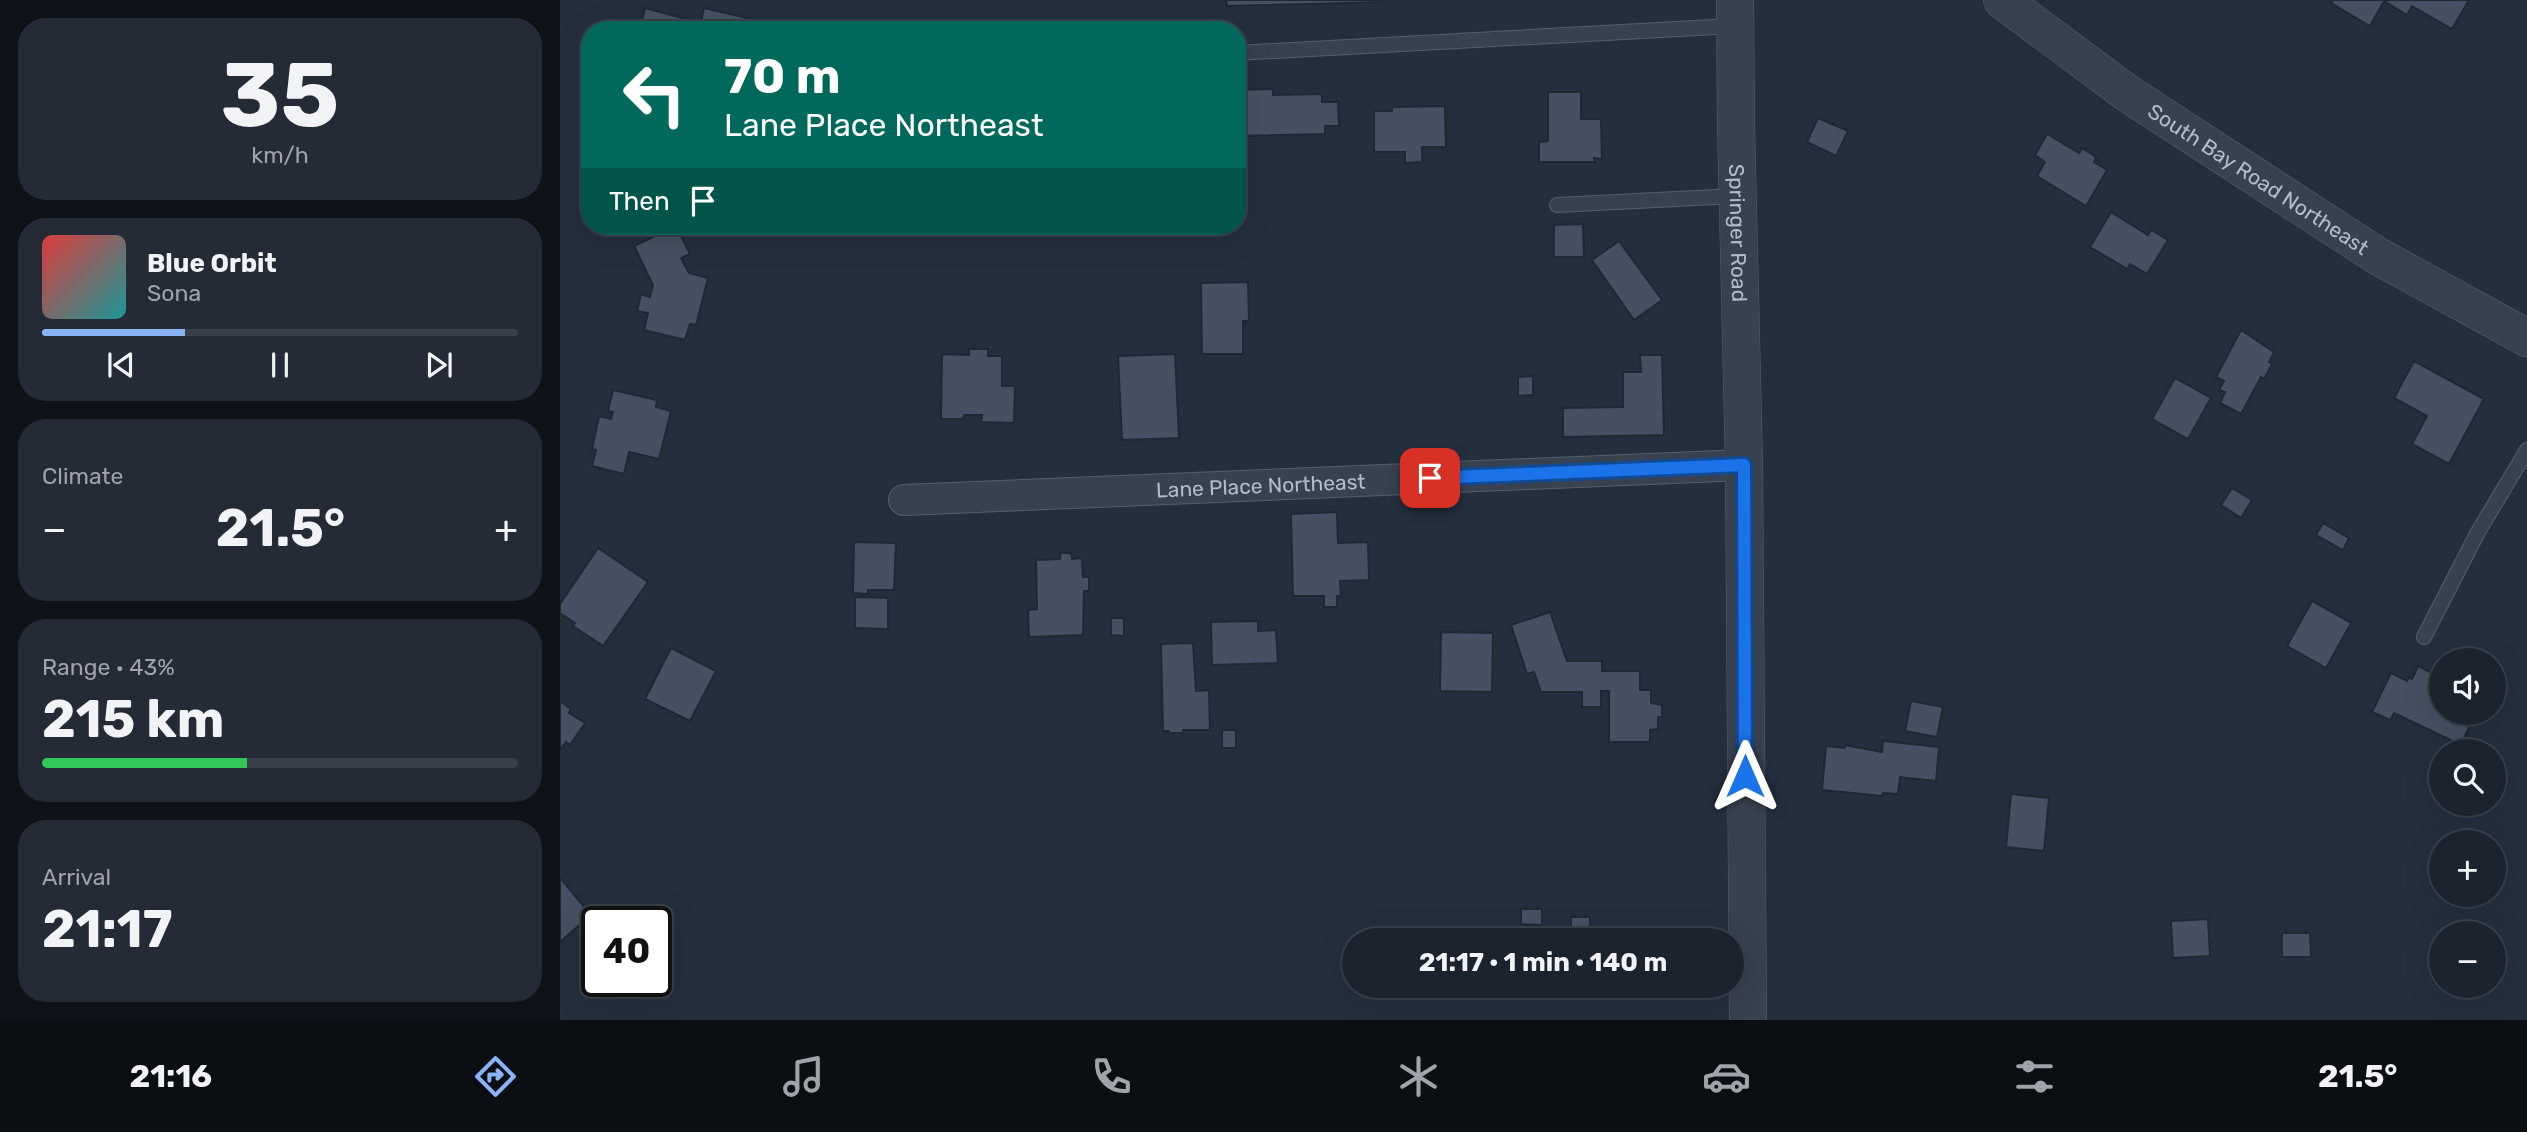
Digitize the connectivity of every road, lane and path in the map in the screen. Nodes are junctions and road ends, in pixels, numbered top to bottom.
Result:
1 (2002, 0) edge
2 (1735, 13) edge
3 (1246, 53) edge
4 (1737, 196) junction
5 (1557, 205) dead end
6 (2527, 338) edge
7 (2527, 450) edge
8 (1744, 465) junction
9 (904, 500) dead end
10 (2424, 637) dead end
11 (1748, 1020) edge

1 - 6 street, South Bay Road Northeast
2 - 3 lane
2 - 4 street, Springer Road
4 - 5 lane
4 - 8 street, Springer Road
7 - 10 lane
8 - 9 street, Lane Place Northeast
8 - 11 street, Springer Road

